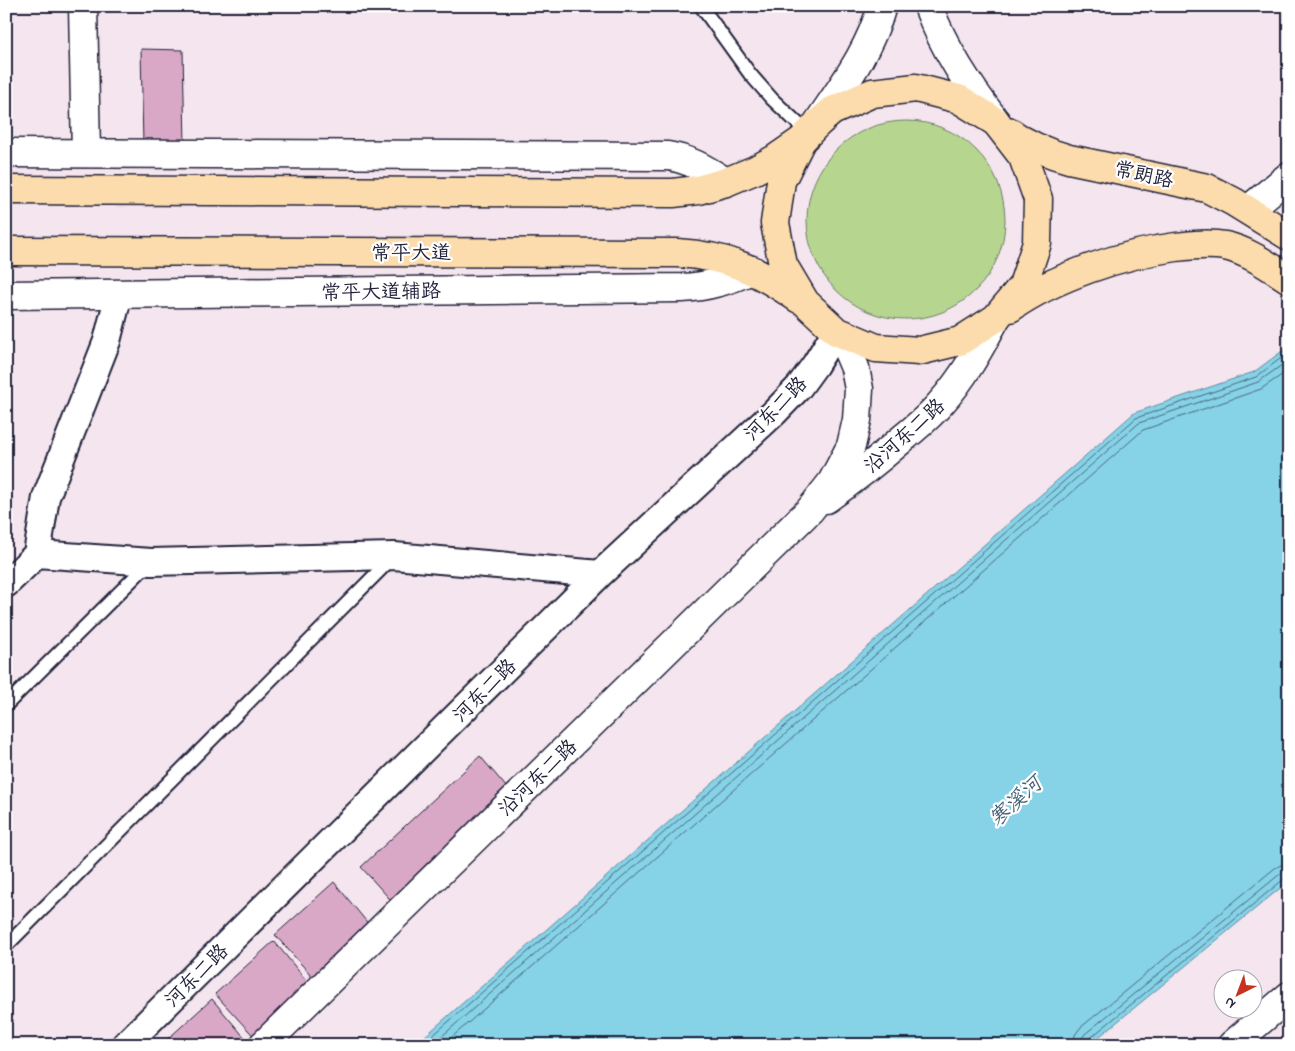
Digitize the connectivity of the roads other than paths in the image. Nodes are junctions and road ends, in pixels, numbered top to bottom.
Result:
1 (83, 6) edge
2 (701, 6) edge
3 (882, 6) edge
4 (928, 6) edge
5 (996, 122) junction
6 (809, 133) junction
7 (6, 153) edge
8 (86, 153) junction
9 (1289, 176) edge
10 (726, 182) junction
11 (6, 190) edge
12 (1248, 210) junction
13 (1289, 236) edge
14 (6, 251) edge
15 (752, 270) junction
16 (1289, 279) edge
17 (118, 294) junction
18 (6, 295) edge
19 (805, 302) junction
20 (996, 318) junction
21 (836, 331) junction
22 (810, 510) junction
23 (37, 554) junction
24 (394, 556) junction
25 (151, 562) junction
26 (600, 574) junction
27 (6, 584) edge
28 (6, 705) edge
29 (6, 946) edge
30 (1289, 996) edge
31 (125, 1045) edge
32 (263, 1045) edge
33 (1232, 1045) edge

1 - 8 main road
2 - 6 lane
3 - 6 main road
4 - 5 main road
5 - 6 main road, 常朗路
5 - 12 main road, 常朗路
5 - 20 main road
6 - 10 main road
6 - 19 main road
7 - 8 main road
8 - 10 main road
9 - 12 main road
10 - 11 main road
12 - 13 main road, 常朗路
14 - 15 main road, 常平大道
15 - 17 main road, 常平大道辅路
15 - 19 main road, 常平大道
16 - 20 main road
17 - 18 main road, 常平大道辅路
17 - 23 street
19 - 21 main road
20 - 21 main road
20 - 22 main road, 沿河东二路
21 - 22 main road, 沿河东二路
21 - 26 street, 河东二路
22 - 32 main road, 沿河东二路
23 - 25 street
23 - 27 street
24 - 25 street
24 - 26 street
24 - 29 lane
25 - 28 lane
26 - 31 street, 河东二路
30 - 33 main road

